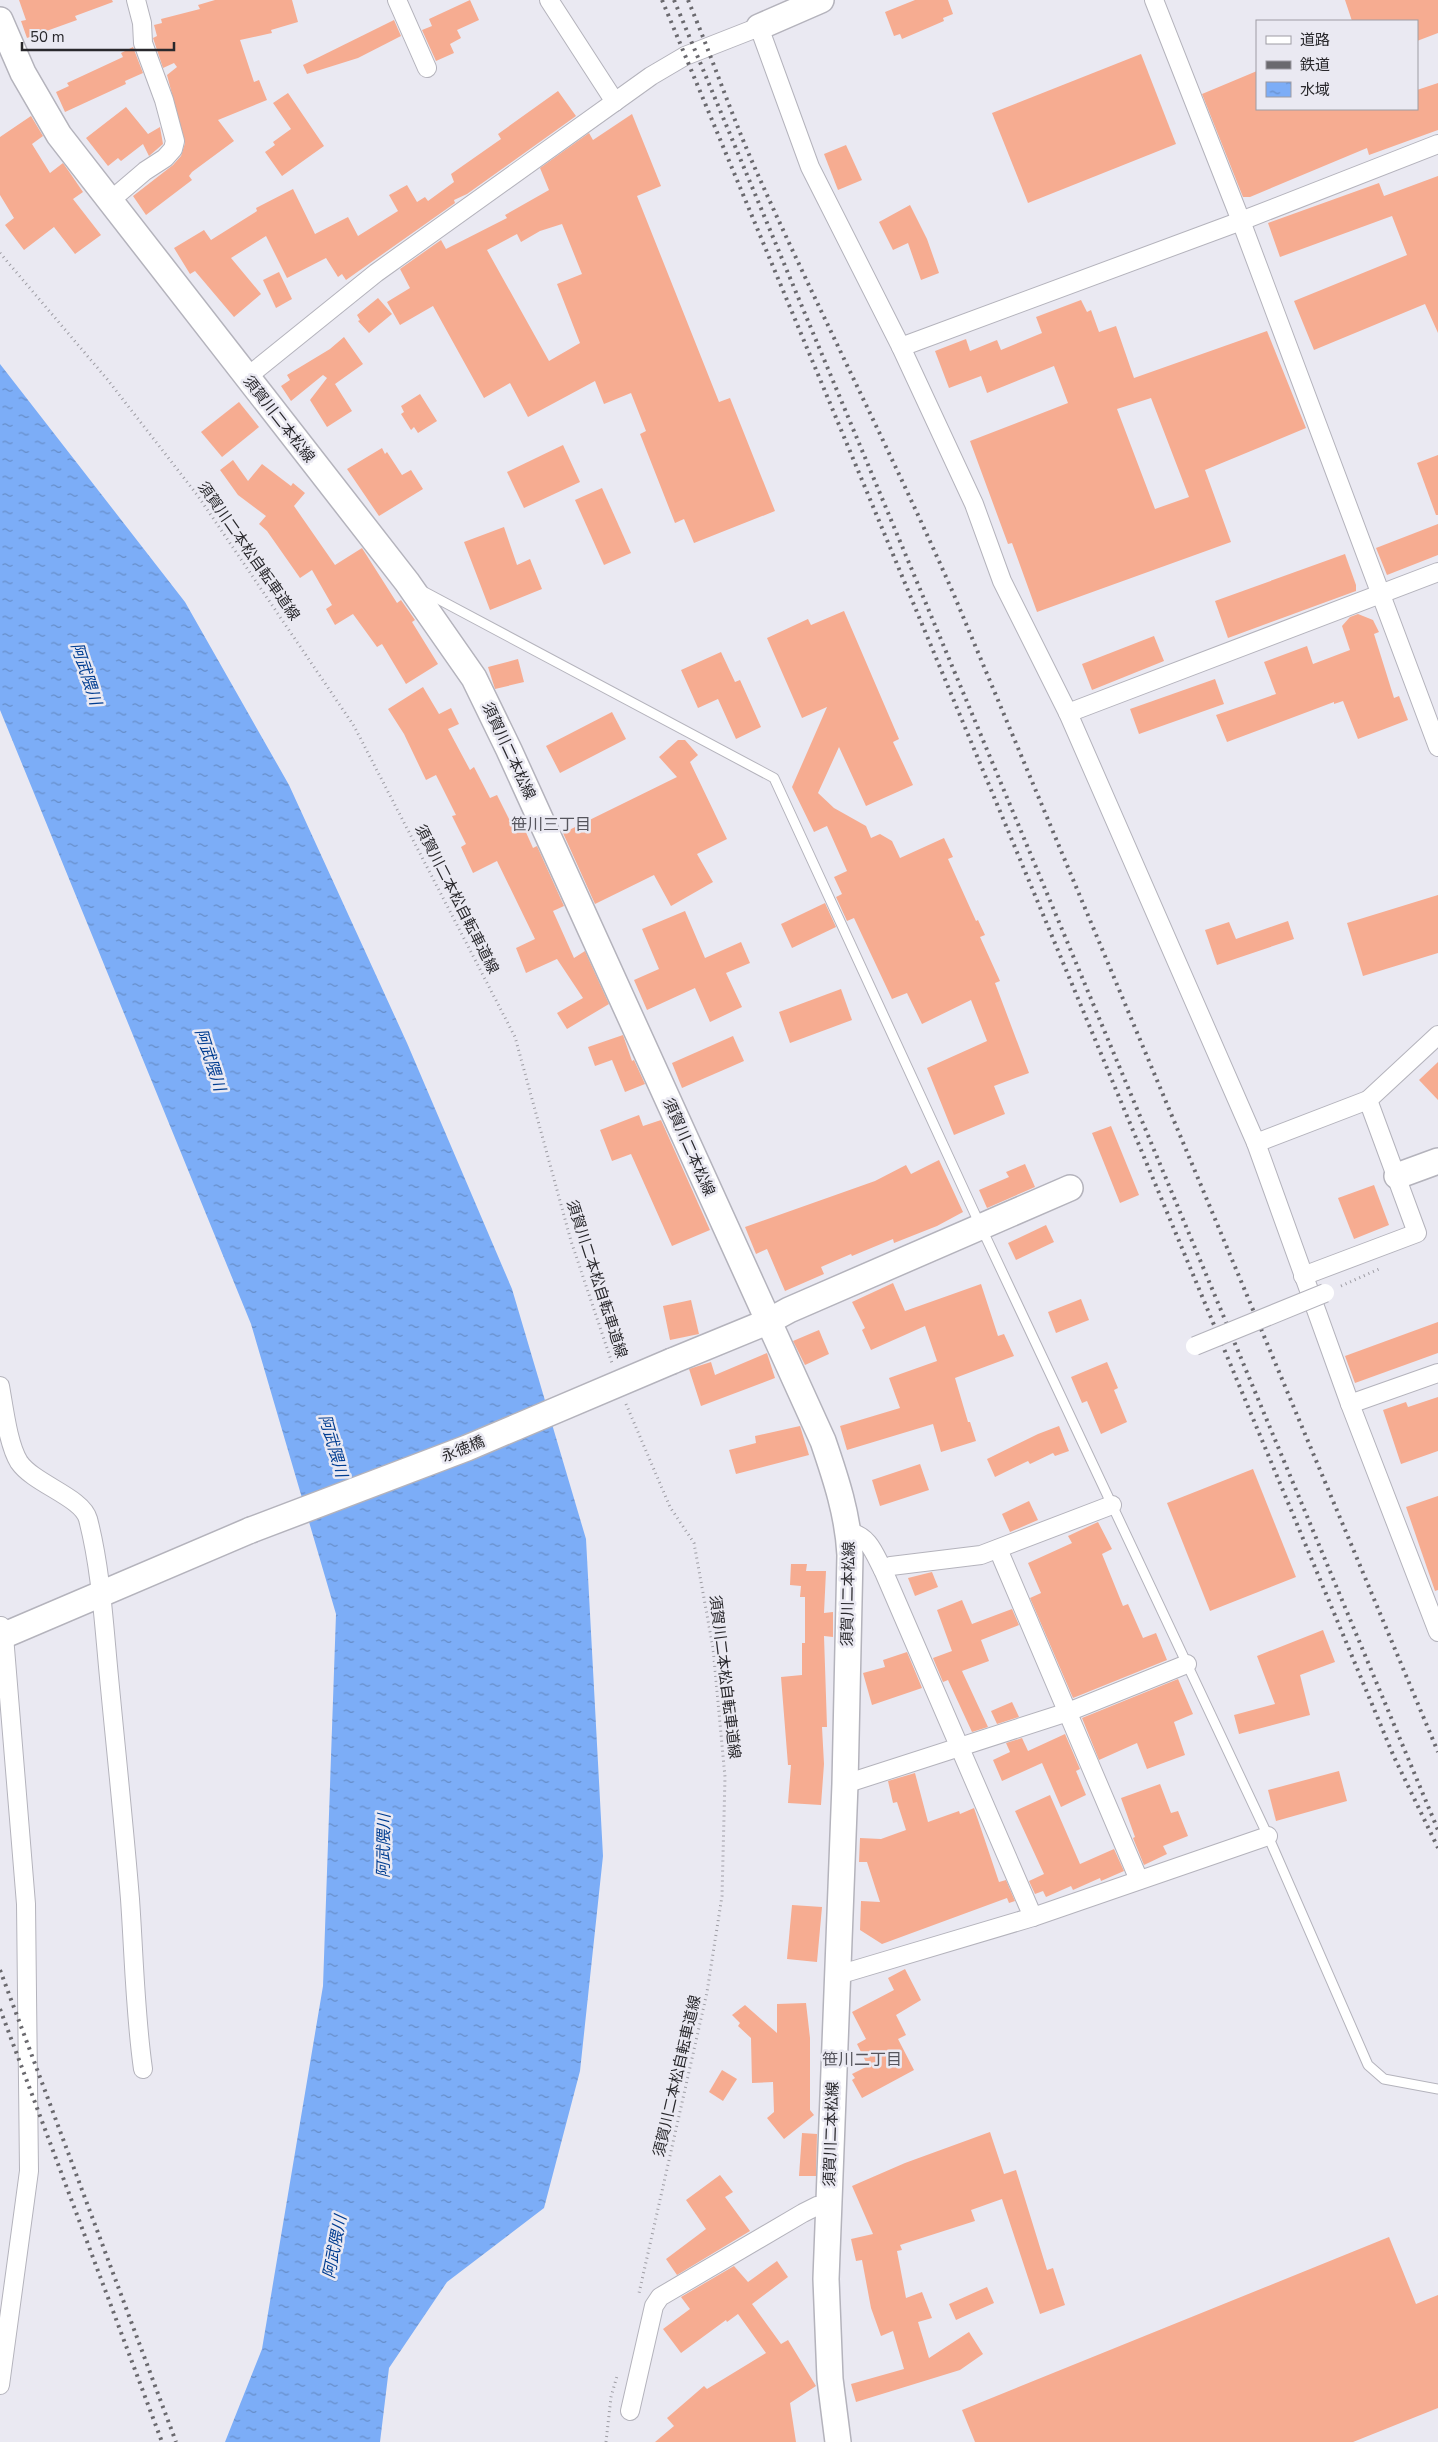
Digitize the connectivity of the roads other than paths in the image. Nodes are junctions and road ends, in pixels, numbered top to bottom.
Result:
1 (136, 0) edge
2 (396, 0) edge
3 (549, 0) edge
4 (821, 0) edge
5 (1154, 0) edge
6 (0, 20) edge
7 (759, 27) junction
8 (427, 68) dead end
9 (615, 102) junction
10 (1438, 144) edge
11 (110, 200) junction
12 (1241, 221) junction
13 (901, 347) junction
14 (247, 377) junction
15 (1438, 572) edge
16 (407, 582) junction
17 (1380, 595) junction
18 (1068, 713) junction
19 (1438, 747) edge
20 (1438, 1035) edge
21 (1368, 1100) junction
22 (1256, 1143) junction
23 (1438, 1161) edge
24 (1397, 1176) junction
25 (1070, 1188) dead end
26 (981, 1227) junction
27 (1303, 1276) junction
28 (1325, 1293) road end
29 (768, 1322) junction
30 (1195, 1346) dead end
31 (1438, 1373) edge
32 (0, 1386) edge
33 (1350, 1404) junction
34 (1112, 1505) junction
35 (849, 1532) junction
36 (998, 1550) junction
37 (883, 1570) junction
38 (101, 1594) junction
39 (1, 1632) edge
40 (1438, 1632) edge
41 (1186, 1664) junction
42 (1068, 1712) junction
43 (959, 1746) junction
44 (845, 1784) junction
45 (1268, 1836) junction
46 (1139, 1880) junction
47 (1033, 1917) junction
48 (838, 1975) junction
49 (143, 2069) dead end
50 (1438, 2089) edge
51 (828, 2205) junction
52 (0, 2385) edge
53 (630, 2411) dead end
54 (838, 2442) edge

1 - 11 street
2 - 8 street
3 - 9 street
4 - 7 main road
5 - 12 street
6 - 11 main road, 須賀川二本松線
7 - 9 street
7 - 13 street
9 - 14 street
10 - 12 street
11 - 14 main road, 須賀川二本松線
12 - 13 street
12 - 17 street
13 - 18 street
14 - 16 main road, 須賀川二本松線
15 - 17 street
16 - 26 lane
16 - 29 main road, 須賀川二本松線
17 - 18 street
17 - 19 street
18 - 22 street
20 - 21 street
21 - 22 street
21 - 24 street
22 - 27 street
23 - 24 main road
24 - 27 street
25 - 26 main road, 永徳橋
26 - 29 main road, 永徳橋
26 - 34 lane
27 - 33 street
28 - 30 street, bridge
29 - 35 main road, 須賀川二本松線
29 - 38 main road, 永徳橋, bridge
31 - 33 street
32 - 38 street
33 - 40 street
34 - 36 street
34 - 41 lane
35 - 37 street
35 - 44 main road, 須賀川二本松線
36 - 37 street
36 - 42 street
37 - 43 street
38 - 39 main road, 永徳橋
38 - 49 street
39 - 52 street
41 - 42 street
41 - 45 lane
42 - 43 street
42 - 46 street
43 - 44 street
43 - 47 street
44 - 48 main road, 須賀川二本松線
45 - 46 street
45 - 50 lane
46 - 47 street
47 - 48 street
48 - 51 main road, 須賀川二本松線
51 - 53 street
51 - 54 main road, 須賀川二本松線

